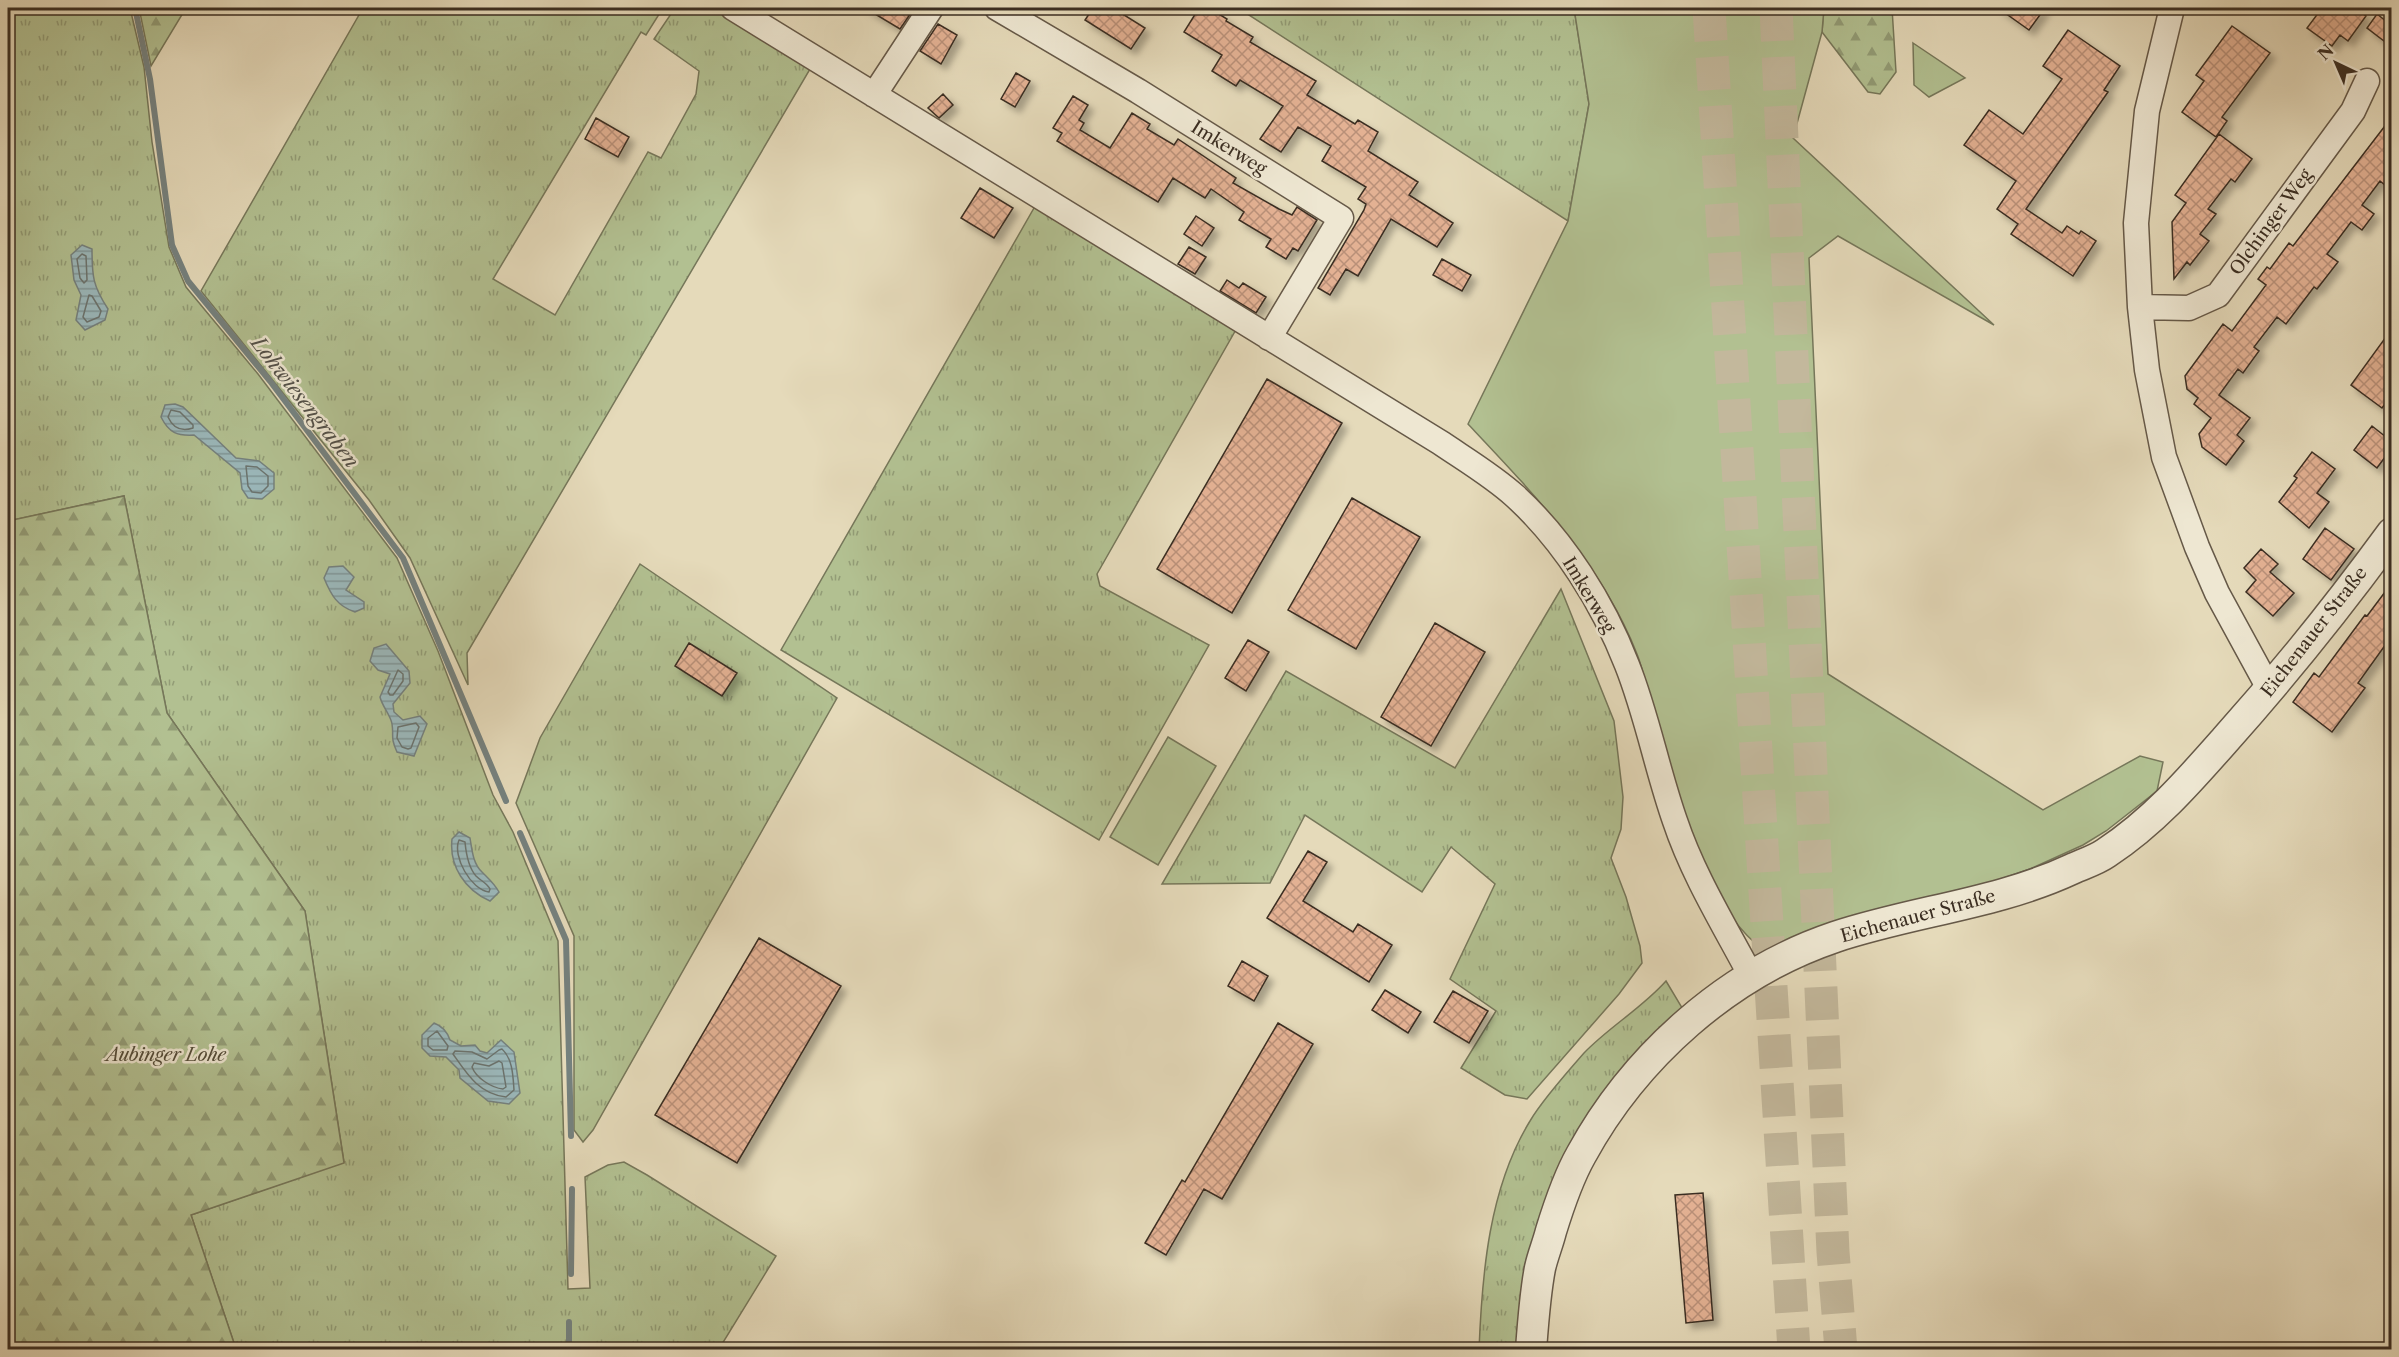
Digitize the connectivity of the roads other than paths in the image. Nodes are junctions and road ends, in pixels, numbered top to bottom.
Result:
1 (733, 8) edge
2 (931, 8) edge
3 (997, 8) edge
4 (2172, 8) edge
5 (2367, 81) dead end
6 (874, 95) junction
7 (2140, 307) junction
8 (1269, 338) junction
9 (2391, 532) edge
10 (2272, 688) junction
11 (1751, 976) junction
12 (1531, 1350) edge

1 - 6 street, Imkerweg
2 - 6 street
3 - 8 street, Imkerweg
4 - 7 street
5 - 7 street, Olchinger Weg
6 - 8 street, Imkerweg
7 - 10 street
8 - 11 street, Imkerweg
9 - 10 street, Eichenauer Straße
10 - 11 street, Eichenauer Straße
11 - 12 street, Eichenauer Straße

